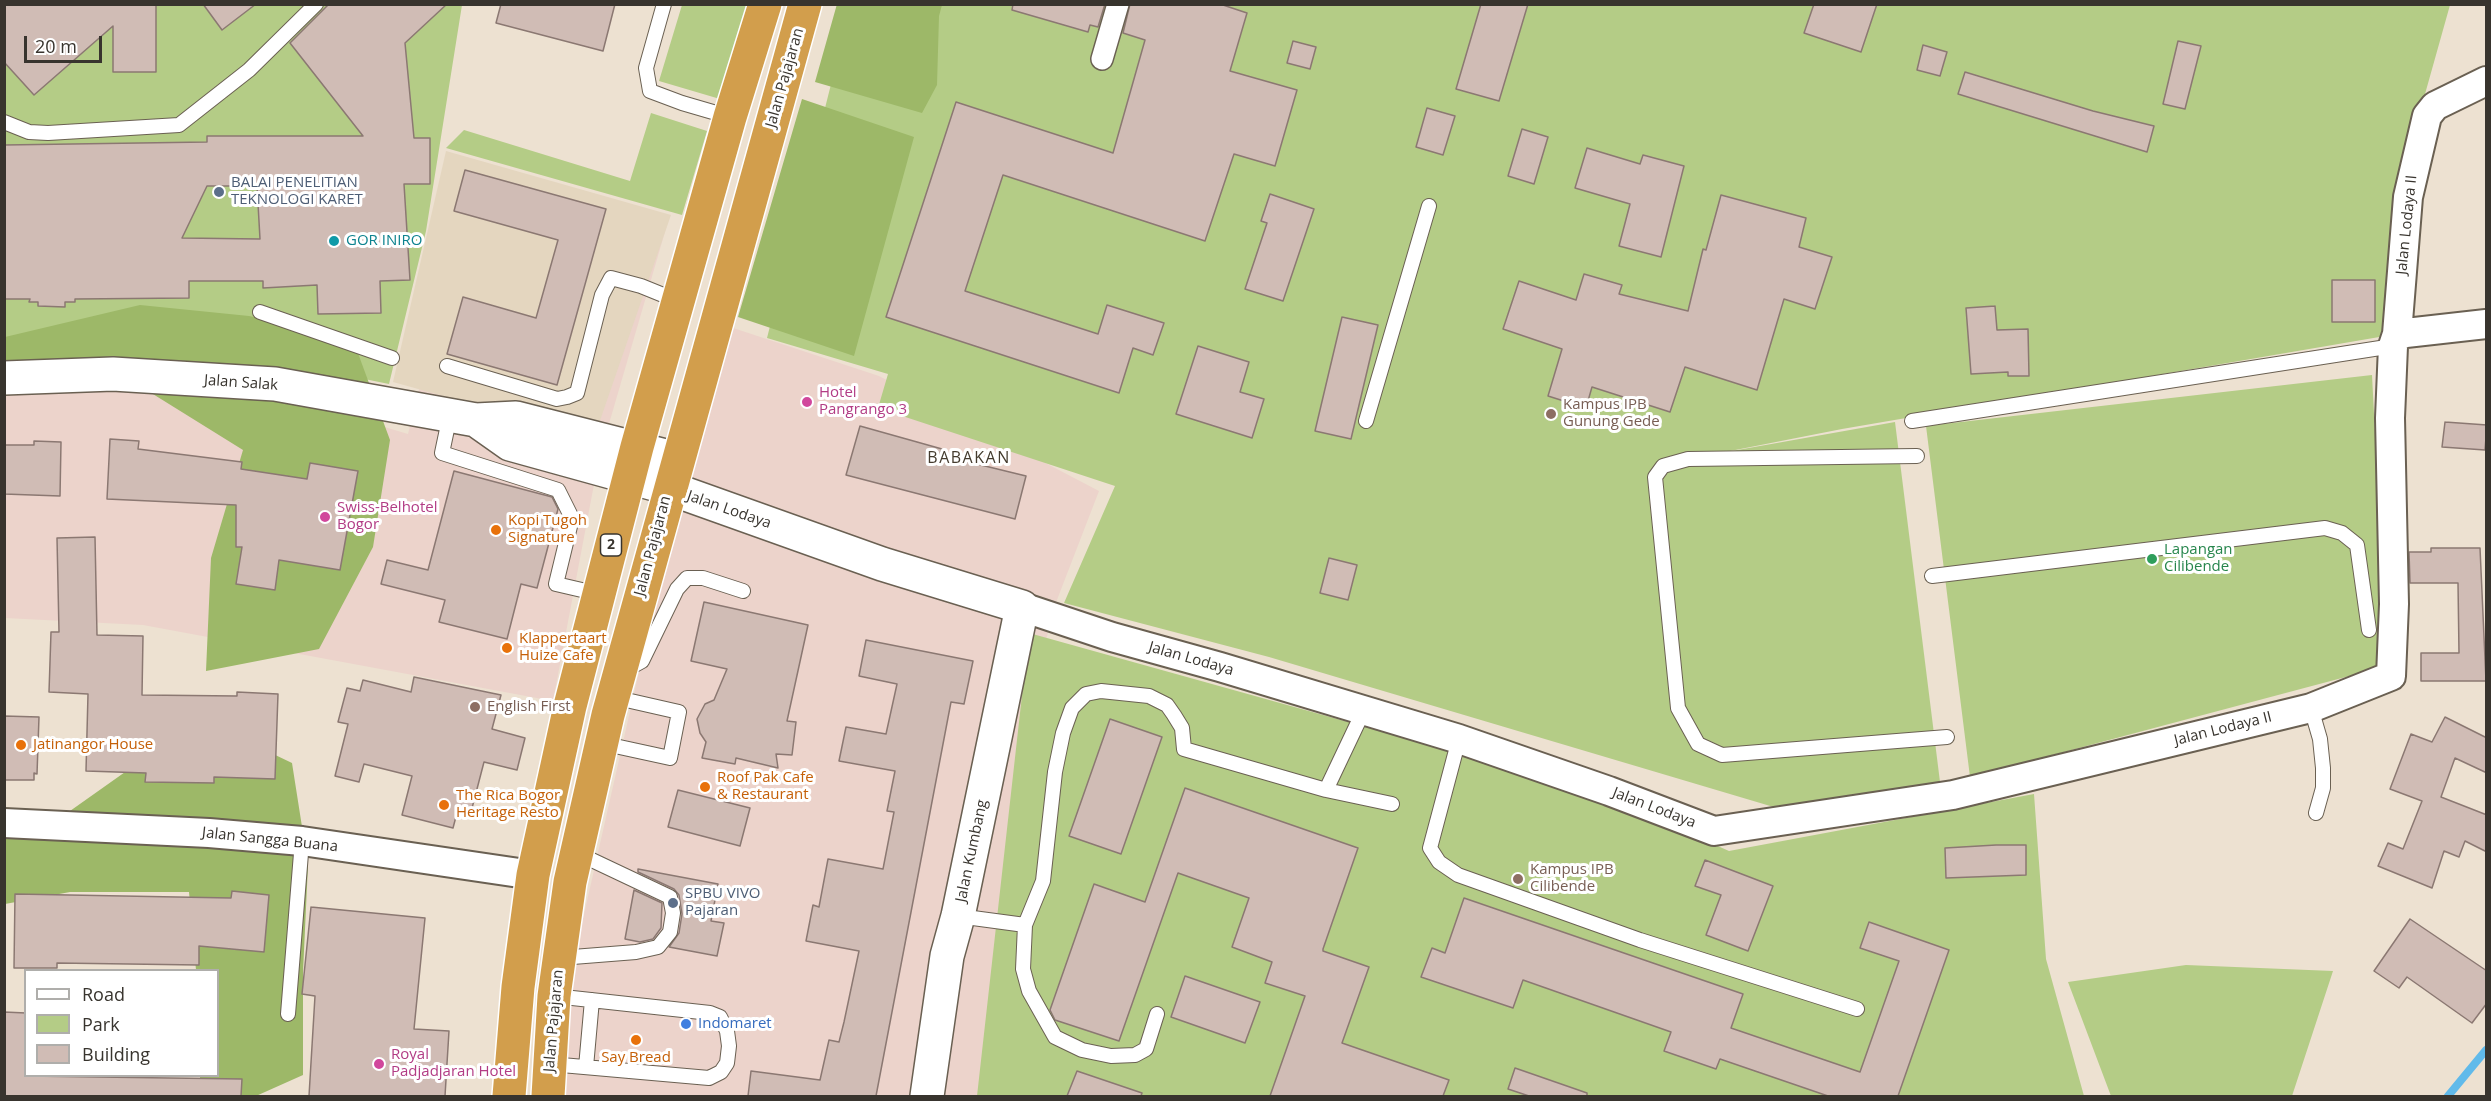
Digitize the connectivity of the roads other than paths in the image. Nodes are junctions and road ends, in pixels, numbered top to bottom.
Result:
1 (316, 4) edge
2 (664, 4) edge
3 (765, 4) edge
4 (805, 4) edge
5 (1118, 4) edge
6 (1102, 59) dead end
7 (2487, 81) edge
8 (730, 117) junction
9 (4, 122) edge
10 (1430, 206) dead end
11 (678, 301) junction
12 (260, 312) dead end
13 (2487, 324) edge
14 (2395, 340) junction
15 (392, 358) dead end
16 (447, 366) dead end
17 (4, 378) edge
18 (463, 418) junction
19 (1366, 421) dead end
20 (1912, 421) dead end
21 (1917, 456) dead end
22 (632, 462) junction
23 (673, 473) junction
24 (1932, 576) dead end
25 (743, 591) dead end
26 (599, 594) junction
27 (1022, 607) junction
28 (2369, 630) dead end
29 (617, 682) junction
30 (2311, 708) junction
31 (1363, 712) junction
32 (1947, 737) dead end
33 (1459, 740) junction
34 (601, 743) junction
35 (1326, 790) junction
36 (1392, 804) dead end
37 (2316, 813) dead end
38 (4, 823) edge
39 (1714, 831) joint
40 (302, 841) junction
41 (577, 853) junction
42 (533, 875) junction
43 (958, 916) junction
44 (1026, 925) junction
45 (560, 958) junction
46 (554, 996) junction
47 (592, 1000) junction
48 (1857, 1009) dead end
49 (288, 1014) dead end
50 (1157, 1014) dead end
51 (550, 1064) junction
52 (586, 1067) junction
53 (509, 1096) edge
54 (548, 1096) edge
55 (927, 1096) edge

1 - 9 lane
2 - 8 lane
3 - 8 highway, 2
4 - 23 highway, Jalan Pajajaran
5 - 6 street
7 - 14 street, Jalan Lodaya II
8 - 11 highway, 2
10 - 19 lane
11 - 16 lane
11 - 22 highway, 2
12 - 15 lane
13 - 14 street
14 - 20 lane
14 - 30 street, Jalan Lodaya II
17 - 18 street, Jalan Salak
18 - 22 street, Jalan Salak
18 - 26 lane
21 - 32 lane
22 - 23 street, Jalan Salak
22 - 26 highway, 2
23 - 27 street, Jalan Lodaya
23 - 29 highway, Jalan Pajajaran
24 - 28 lane
25 - 29 lane
26 - 42 highway, 2
27 - 31 street, Jalan Lodaya
27 - 43 street, Jalan Kumbang
29 - 34 highway, Jalan Pajajaran
29 - 34 lane
30 - 37 lane
30 - 39 street, Jalan Lodaya II
31 - 33 street, Jalan Lodaya
31 - 35 lane
33 - 39 street, Jalan Lodaya
33 - 48 lane
34 - 41 highway, Jalan Pajajaran
35 - 36 lane
35 - 44 lane
38 - 40 street, Jalan Sangga Buana
40 - 42 street, Jalan Sangga Buana
40 - 49 lane
41 - 45 highway, Jalan Pajajaran
41 - 45 lane
42 - 53 highway, 2
43 - 44 lane
43 - 55 street, Jalan Kumbang
44 - 50 lane
45 - 46 highway, Jalan Pajajaran
46 - 47 lane
46 - 51 highway, Jalan Pajajaran
47 - 52 lane
47 - 52 lane
51 - 52 lane
51 - 54 highway, Jalan Pajajaran

